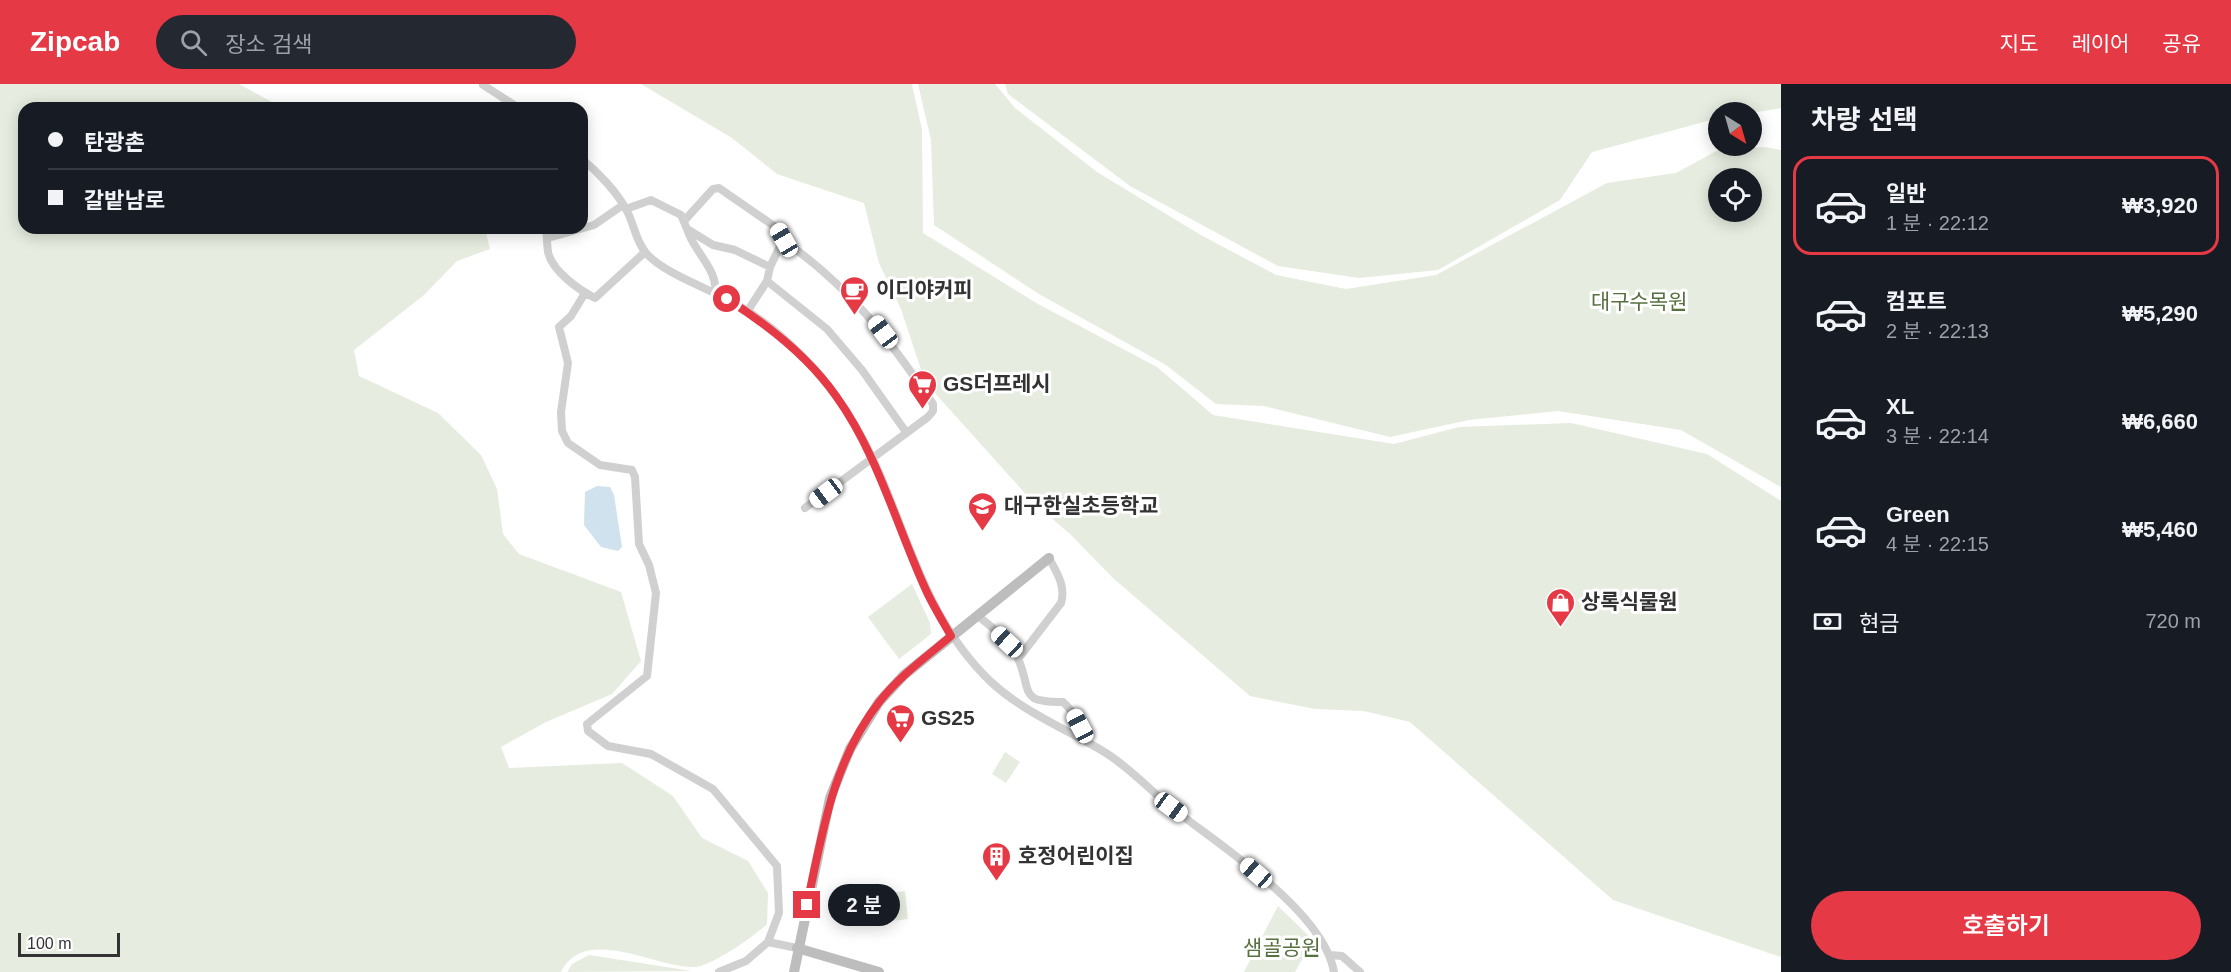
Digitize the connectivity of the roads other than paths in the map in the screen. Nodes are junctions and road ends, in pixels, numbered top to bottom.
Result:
1 (483, 85) edge
2 (510, 102) edge
3 (588, 166) edge
4 (625, 207) junction
5 (684, 220) junction
6 (588, 227) edge
7 (687, 229) junction
8 (547, 234) edge
9 (562, 234) edge
10 (548, 238) junction
11 (784, 240) junction
12 (645, 252) junction
13 (770, 267) junction
14 (767, 281) junction
15 (585, 293) junction
16 (715, 294) junction
17 (747, 312) junction
18 (906, 432) junction
19 (871, 458) junction
20 (805, 508) dead end
21 (1050, 558) joint
22 (977, 615) junction
23 (951, 636) junction
24 (1018, 659) junction
25 (1036, 700) junction
26 (1032, 712) junction
27 (1082, 740) junction
28 (768, 942) junction
29 (797, 948) junction
30 (1330, 955) junction
31 (746, 960) junction
32 (719, 972) edge
33 (745, 972) edge
34 (794, 972) edge
35 (879, 972) edge
36 (1335, 972) edge
37 (1360, 972) edge

1 - 2 street
3 - 4 street
4 - 5 street
4 - 6 street
4 - 12 street
5 - 7 street
5 - 11 street
7 - 13 street
7 - 16 street
8 - 10 street
9 - 10 street
10 - 15 street
11 - 13 street
11 - 18 street
12 - 15 street
12 - 16 street
13 - 14 street
14 - 17 street
14 - 18 street
15 - 28 street
16 - 17 street
17 - 19 street
18 - 19 street
19 - 20 street
19 - 23 street
21 - 22 main road
21 - 24 street
22 - 23 main road
22 - 24 street
23 - 26 street
23 - 29 main road
24 - 25 street
25 - 26 street
25 - 27 street
26 - 27 street
27 - 30 street
28 - 29 street
28 - 31 street
29 - 34 main road
29 - 35 main road
30 - 36 street
30 - 37 street
31 - 32 street
31 - 33 street

